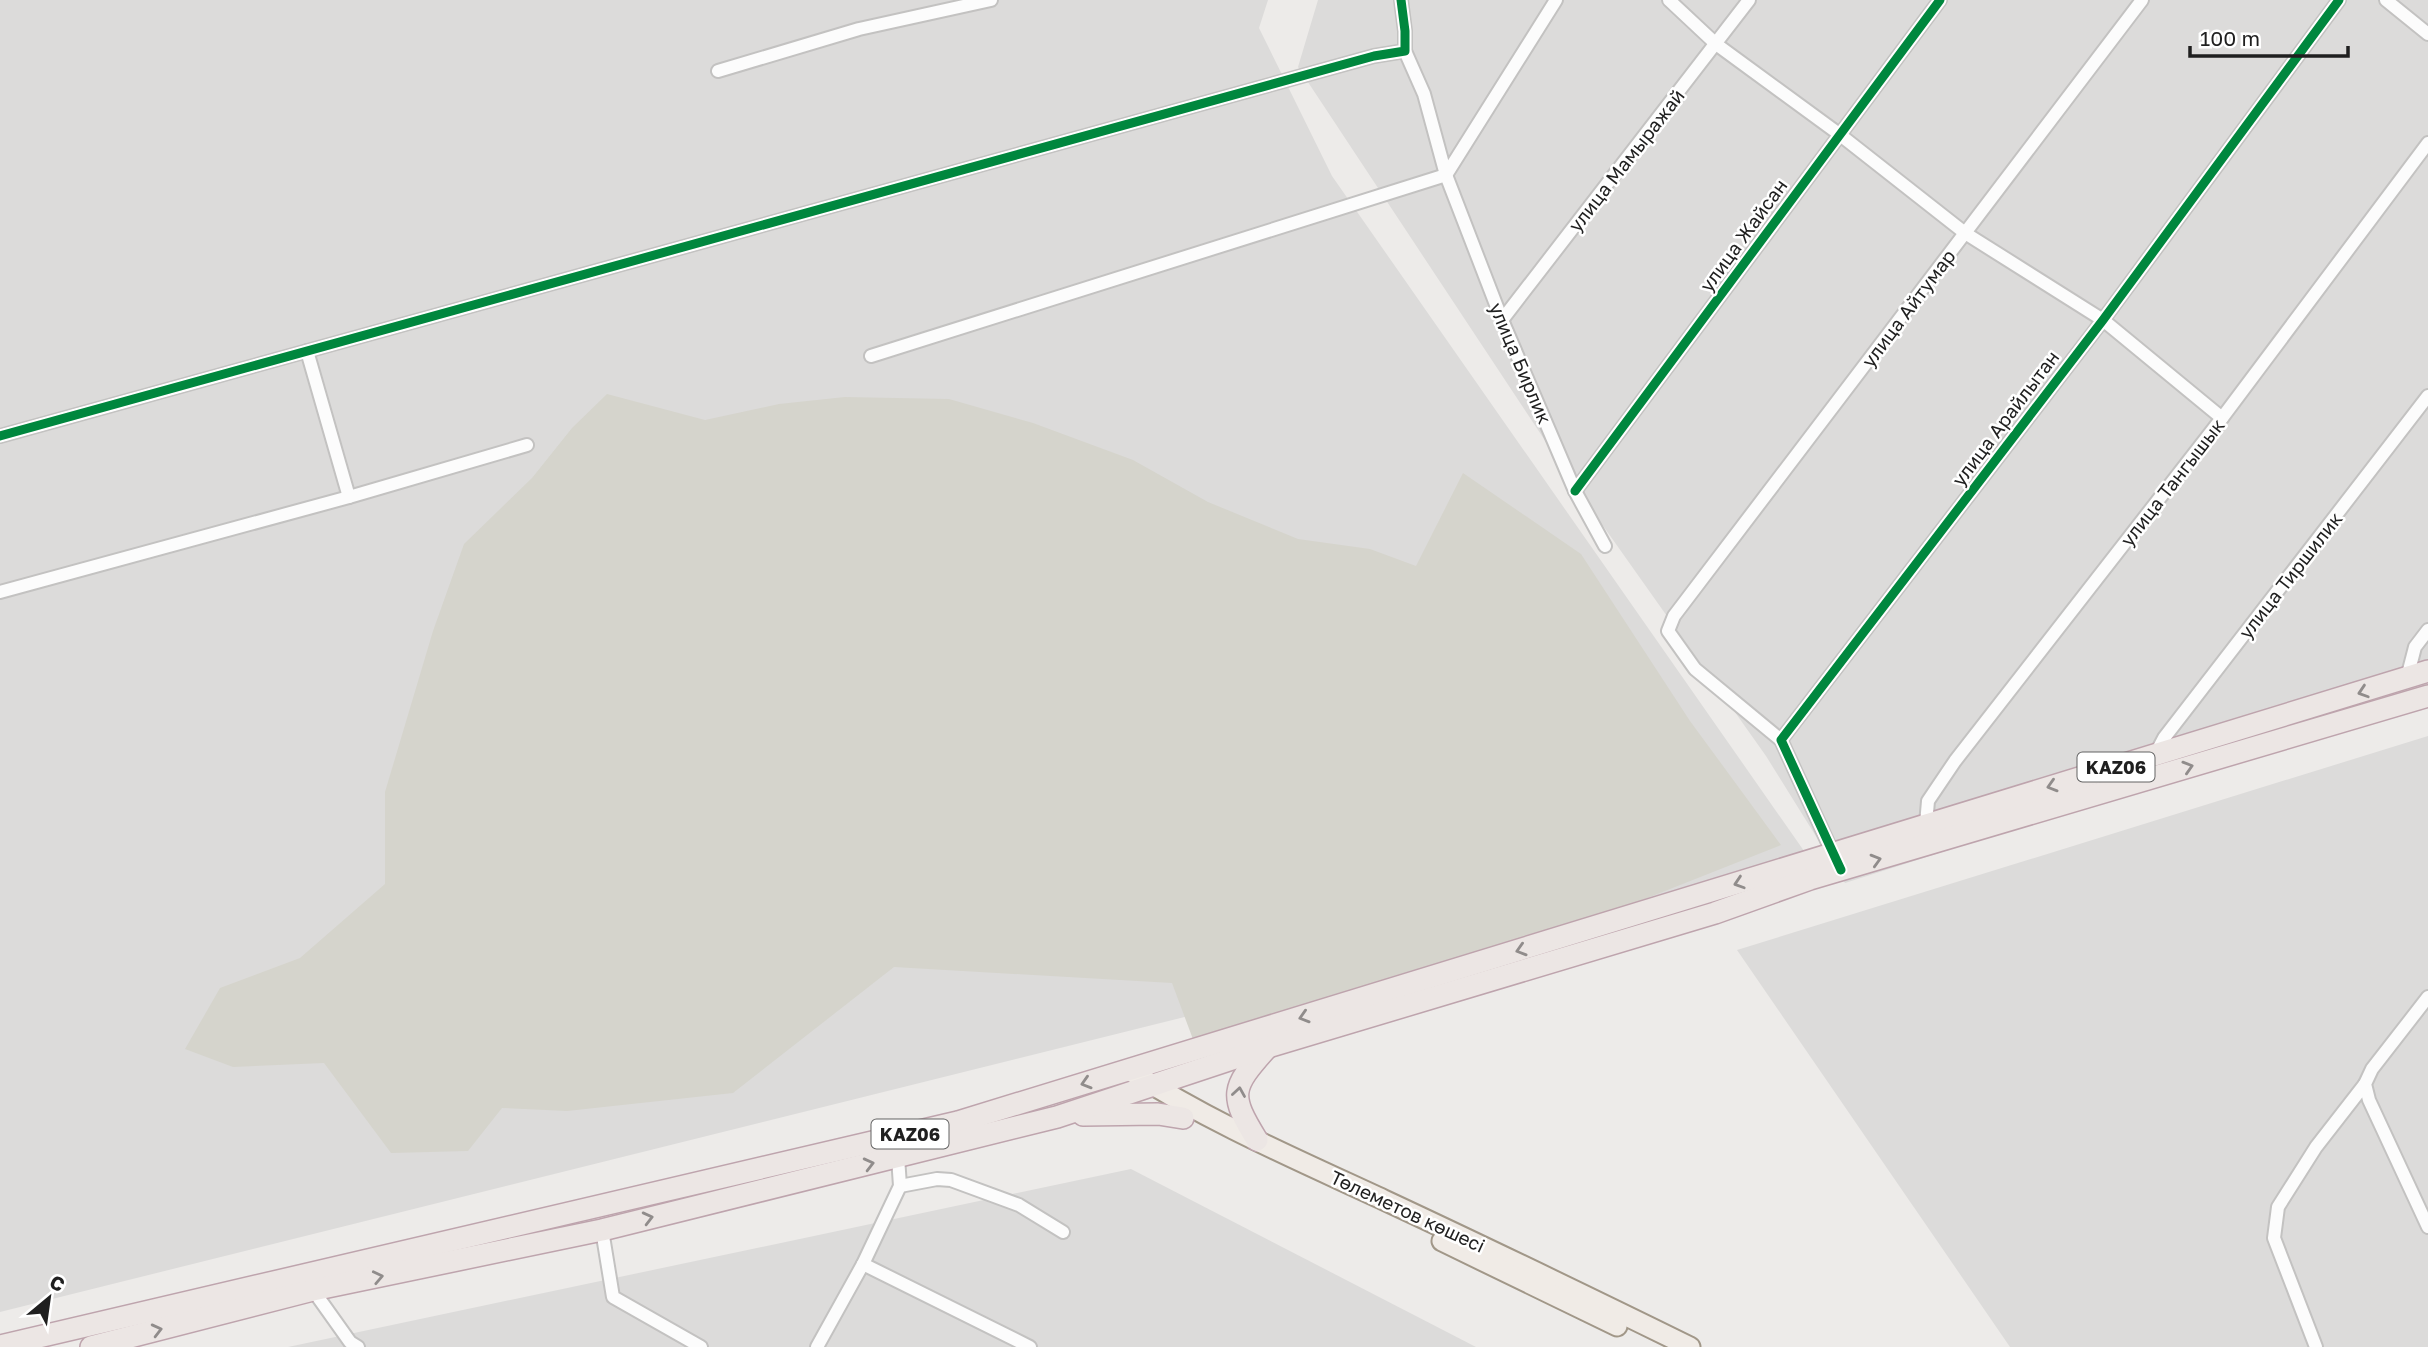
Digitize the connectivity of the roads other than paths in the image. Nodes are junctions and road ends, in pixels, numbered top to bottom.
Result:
1 (991, 0) edge
2 (1401, 0) edge
3 (1556, 0) edge
4 (1669, 0) edge
5 (1749, 0) edge
6 (1940, 0) edge
7 (2142, 0) edge
8 (2339, 0) edge
9 (2386, 0) edge
10 (2428, 34) edge
11 (1716, 44) junction
12 (1405, 51) junction
13 (718, 71) dead end
14 (1839, 134) junction
15 (2428, 143) edge
16 (1446, 175) junction
17 (1965, 233) junction
18 (1502, 320) junction
19 (2103, 320) junction
20 (307, 351) junction
21 (871, 356) dead end
22 (2428, 396) edge
23 (2222, 418) junction
24 (0, 436) edge
25 (527, 445) dead end
26 (1575, 491) junction
27 (349, 497) junction
28 (1605, 546) dead end
29 (0, 592) edge
30 (2428, 630) edge
31 (2428, 671) edge
32 (2407, 678) junction
33 (2428, 696) edge
34 (1781, 740) junction
35 (2154, 755) junction
36 (1926, 824) junction
37 (1837, 861) junction
38 (2428, 997) edge
39 (1268, 1047) junction
40 (1132, 1080) junction
41 (2365, 1084) junction
42 (1057, 1116) junction
43 (1183, 1118) junction
44 (1257, 1140) junction
45 (898, 1157) junction
46 (900, 1186) junction
47 (2428, 1227) edge
48 (602, 1230) junction
49 (1063, 1232) dead end
50 (863, 1264) junction
51 (313, 1290) junction
52 (0, 1346) edge
53 (91, 1347) edge
54 (358, 1347) edge
55 (701, 1347) edge
56 (817, 1347) edge
57 (1030, 1347) edge
58 (1661, 1347) edge
59 (1690, 1347) edge
60 (2316, 1347) edge

1 - 13 street
2 - 12 street
3 - 16 street
4 - 11 street
5 - 11 street, улица Мамыражай
6 - 14 street, улица Жайсан
7 - 17 street, улица Айтумар
8 - 19 street, улица Арайлытан
9 - 10 street
11 - 14 street
11 - 18 street, улица Мамыражай
12 - 16 street, улица Бирлик
12 - 20 street
14 - 17 street
14 - 26 street, улица Жайсан
15 - 23 street, улица Тангышык
16 - 18 street, улица Бирлик
16 - 21 street
17 - 19 street
17 - 34 street, улица Айтумар
18 - 26 street, улица Бирлик
19 - 23 street
19 - 34 street, улица Арайлытан
20 - 24 street
20 - 27 street
22 - 35 street, улица Тиршилик
23 - 36 street, улица Тангышык
25 - 27 street
26 - 28 street, улица Бирлик
27 - 29 street
30 - 32 street
31 - 32 highway, KАZ06
32 -> 35 highway, KАZ06
37 -> 33 highway, KАZ06
34 - 37 street
35 -> 36 highway, KАZ06
36 - 37 highway, KАZ06
37 - 39 highway, KАZ06
37 -> 40 highway, KАZ06
38 - 41 street
39 - 40 highway, KАZ06
44 -> 39 highway
40 - 42 highway, KАZ06
40 - 43 main road, Төлеметов көшесі
40 - 44 main road, Төлеметов көшесі
40 -> 52 highway, KАZ06
41 - 47 street
41 - 60 street
42 - 43 highway
42 - 45 highway, KАZ06
43 - 58 main road, Төлеметов көшесі
44 - 59 main road, Төлеметов көшесі
45 - 46 street
48 -> 45 highway, KАZ06
46 - 49 street
46 - 50 street
51 -> 48 highway, KАZ06
48 - 55 street
50 - 56 street
50 - 57 street
53 -> 51 highway, KАZ06
51 - 54 street

